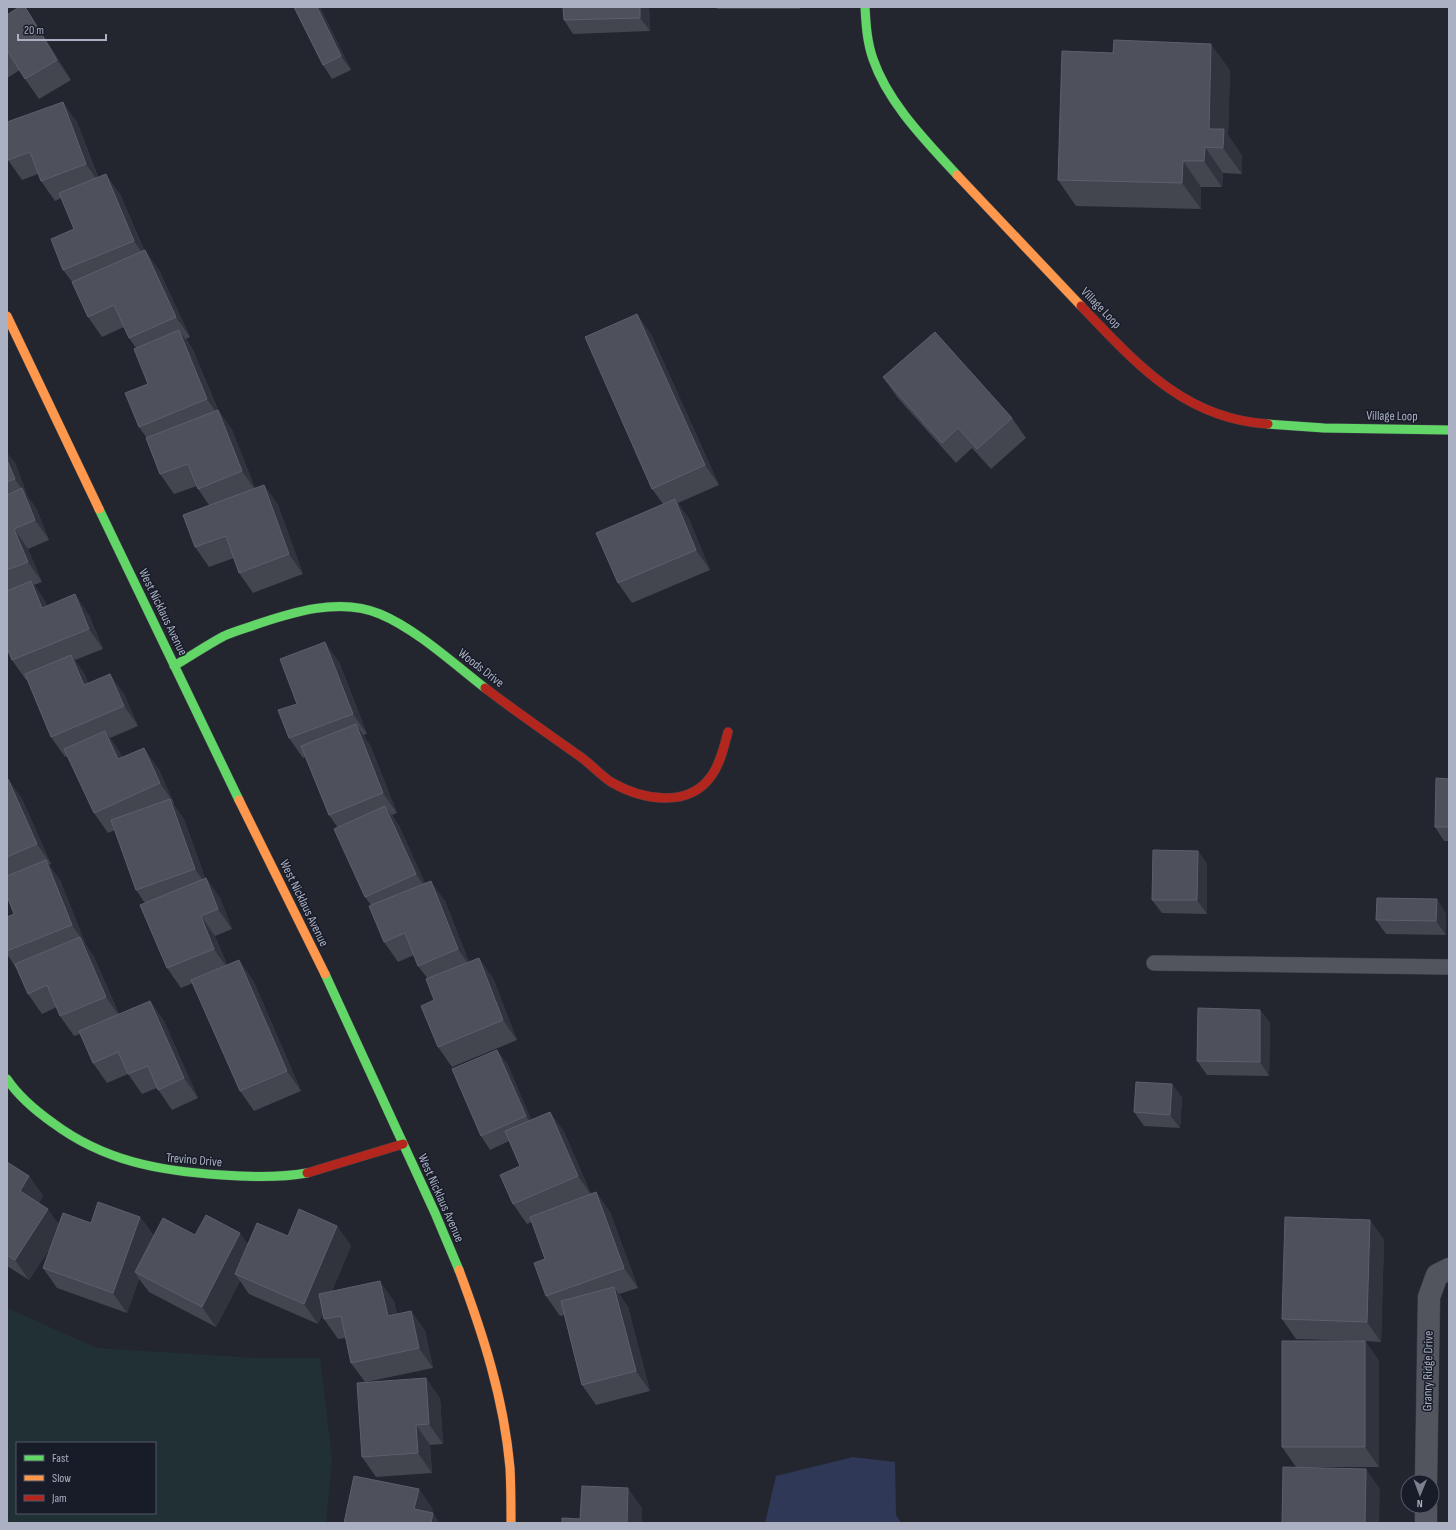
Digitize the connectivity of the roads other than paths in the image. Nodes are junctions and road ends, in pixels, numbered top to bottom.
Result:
1 (865, 7) edge
2 (7, 316) edge
3 (1449, 430) edge
4 (174, 666) junction
5 (728, 732) dead end
6 (1154, 963) dead end
7 (1449, 967) edge
8 (7, 1080) edge
9 (403, 1144) junction
10 (1449, 1269) edge
11 (1426, 1474) edge
12 (511, 1523) edge

1 - 3 street, Village Loop
2 - 4 street, West Nicklaus Avenue
4 - 5 street, Woods Drive
4 - 9 street, West Nicklaus Avenue
6 - 7 lane
8 - 9 street, Trevino Drive
9 - 12 street, West Nicklaus Avenue
10 - 11 street, Granry Ridge Drive

